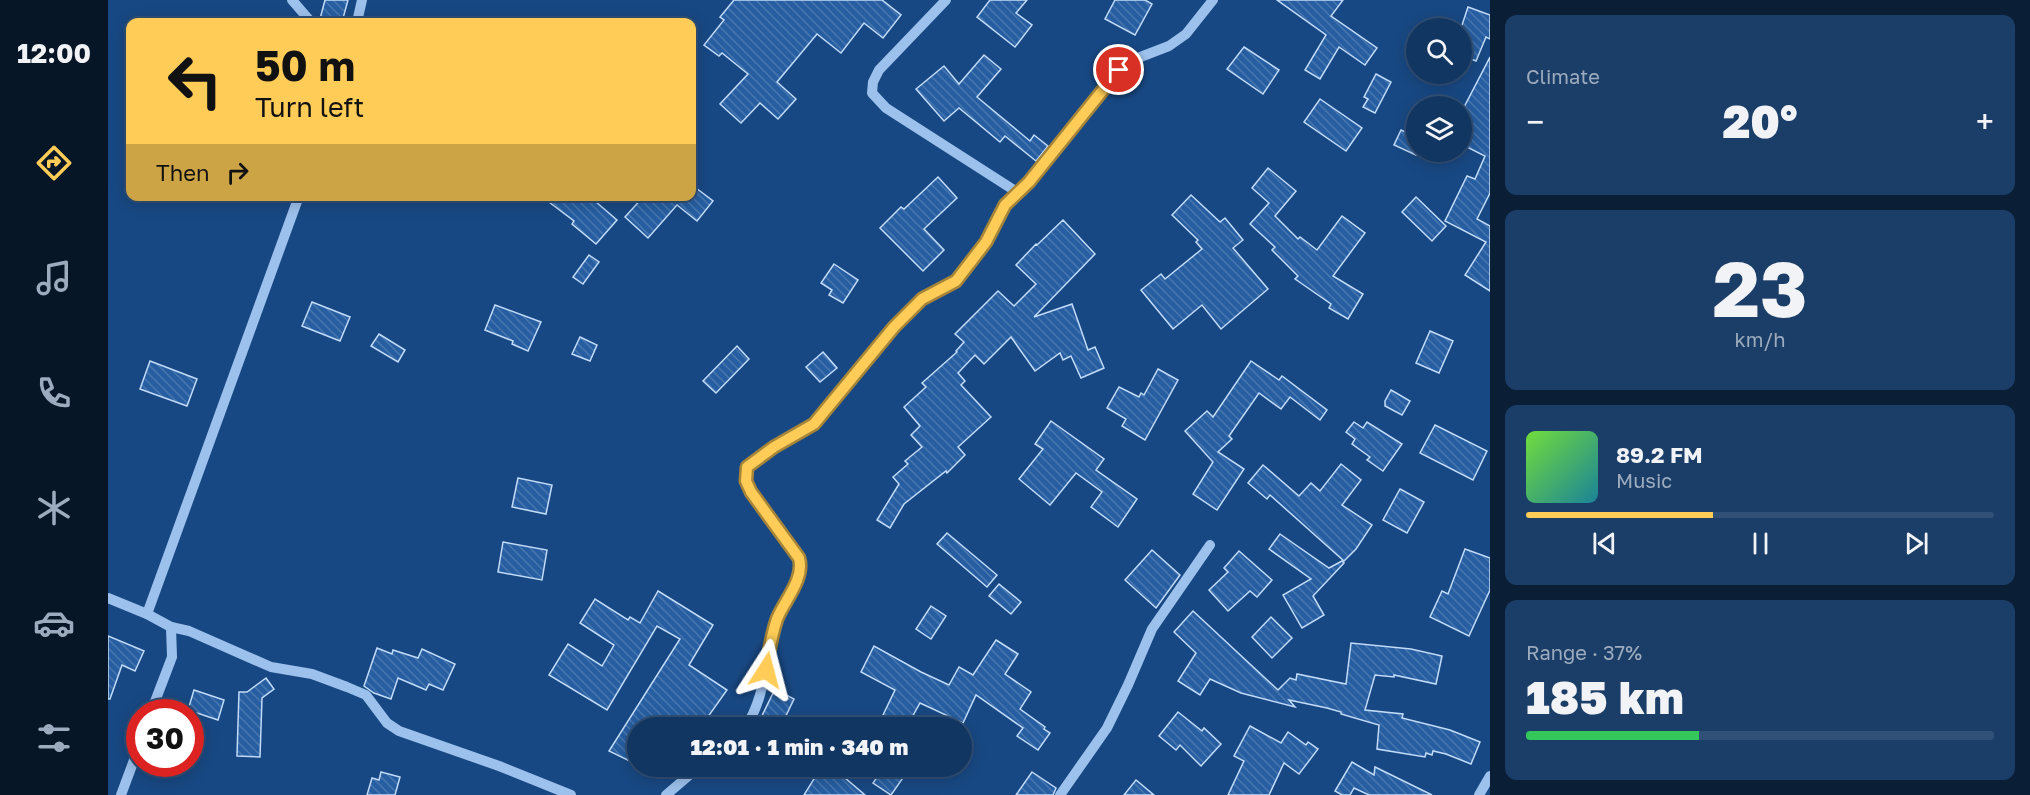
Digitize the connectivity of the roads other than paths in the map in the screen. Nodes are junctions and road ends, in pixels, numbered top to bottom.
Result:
1 (292, 0) edge
2 (362, 0) edge
3 (946, 0) edge
4 (1213, 0) edge
5 (308, 18) edge
6 (358, 18) edge
7 (1017, 192) junction
8 (297, 201) edge
9 (1210, 545) dead end
10 (108, 598) edge
11 (147, 614) junction
12 (171, 627) junction
13 (156, 699) edge
14 (751, 717) edge
15 (1490, 776) edge
16 (128, 777) edge
17 (687, 777) edge
18 (121, 795) edge
19 (571, 795) edge
20 (666, 795) edge
21 (1060, 795) edge
22 (1479, 795) edge

1 - 5 street
2 - 6 street
3 - 7 street
4 - 7 street
7 - 14 street
8 - 11 street
9 - 21 street
10 - 11 street
11 - 12 street
12 - 13 street
12 - 19 street
15 - 22 street
16 - 18 street
17 - 20 street

